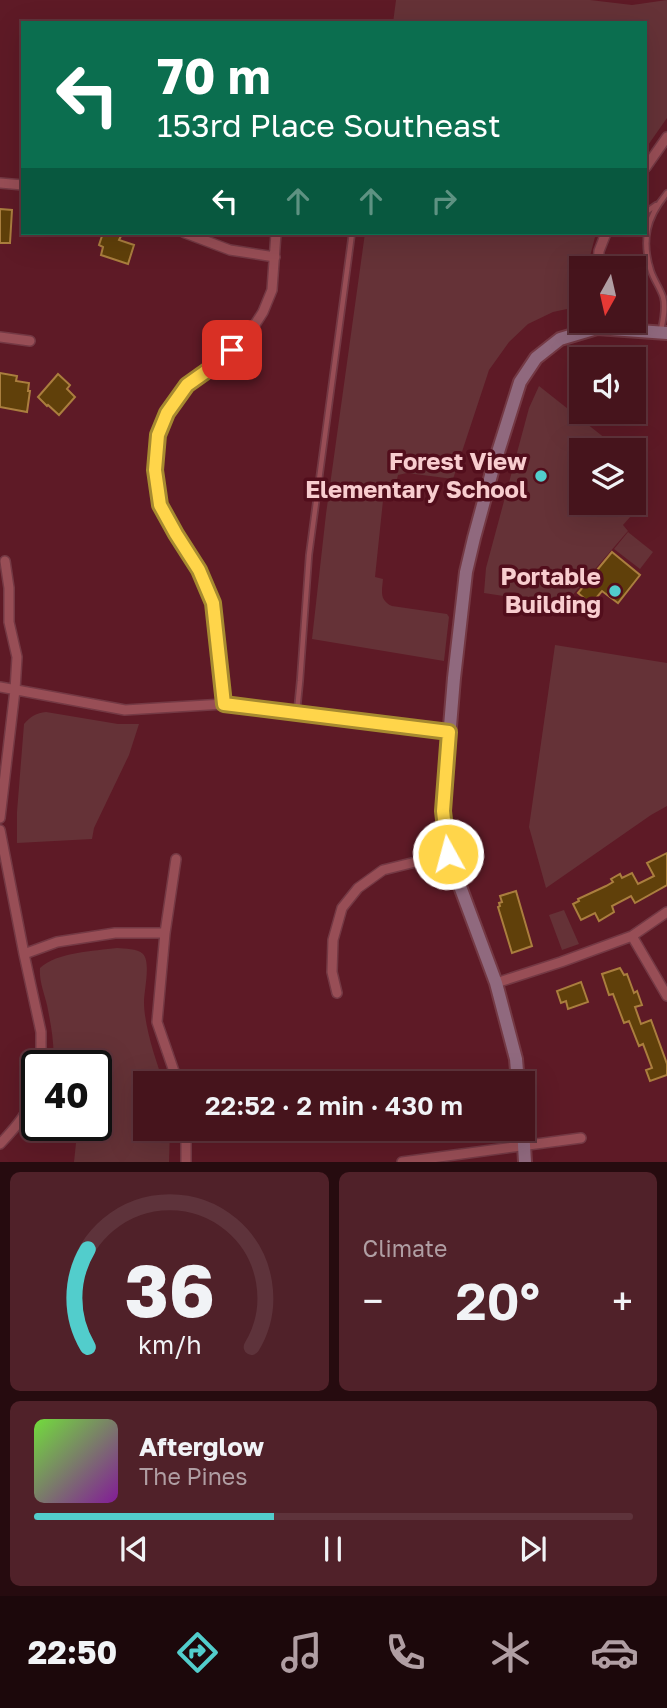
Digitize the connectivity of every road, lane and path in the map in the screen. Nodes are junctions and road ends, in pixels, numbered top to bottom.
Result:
1 (667, 137) edge
2 (647, 166) edge
3 (0, 183) edge
4 (21, 185) edge
5 (667, 193) edge
6 (657, 205) junction
7 (647, 211) edge
8 (190, 235) edge
9 (276, 235) edge
10 (352, 235) edge
11 (605, 235) edge
12 (599, 256) edge
13 (275, 257) junction
14 (646, 330) edge
15 (664, 332) edge
16 (575, 333) edge
17 (0, 337) edge
18 (30, 341) dead end
19 (5, 561) dead end
20 (0, 687) edge
21 (15, 690) junction
22 (224, 704) junction
23 (297, 712) junction
24 (449, 732) junction
25 (0, 818) edge
26 (0, 830) edge
27 (448, 854) junction
28 (176, 859) dead end
29 (667, 912) edge
30 (165, 933) junction
31 (632, 936) junction
32 (24, 954) junction
33 (496, 984) junction
34 (337, 993) dead end
35 (667, 996) edge
36 (41, 1050) edge
37 (174, 1071) edge
38 (517, 1071) edge
39 (21, 1121) edge
40 (581, 1138) dead end
41 (186, 1141) edge
42 (524, 1141) edge
43 (0, 1144) edge
44 (524, 1146) junction
45 (186, 1162) edge
46 (402, 1162) edge
47 (525, 1162) edge

1 - 2 street
3 - 4 street
5 - 6 lane
6 - 7 lane
6 - 15 lane
8 - 13 street
9 - 13 street
10 - 23 lane
11 - 12 street
13 - 22 street
14 - 15 street
16 - 24 street
17 - 18 street
19 - 21 street
20 - 21 street
21 - 22 street
21 - 25 street
22 - 23 street
23 - 24 street
24 - 27 street
26 - 32 street
27 - 33 street
27 - 34 street
28 - 30 street
29 - 31 street
30 - 32 street
30 - 37 street
31 - 33 street
31 - 35 street
32 - 36 street
33 - 38 street
39 - 43 street
40 - 44 street
41 - 45 street
42 - 44 street
44 - 46 street
44 - 47 street

